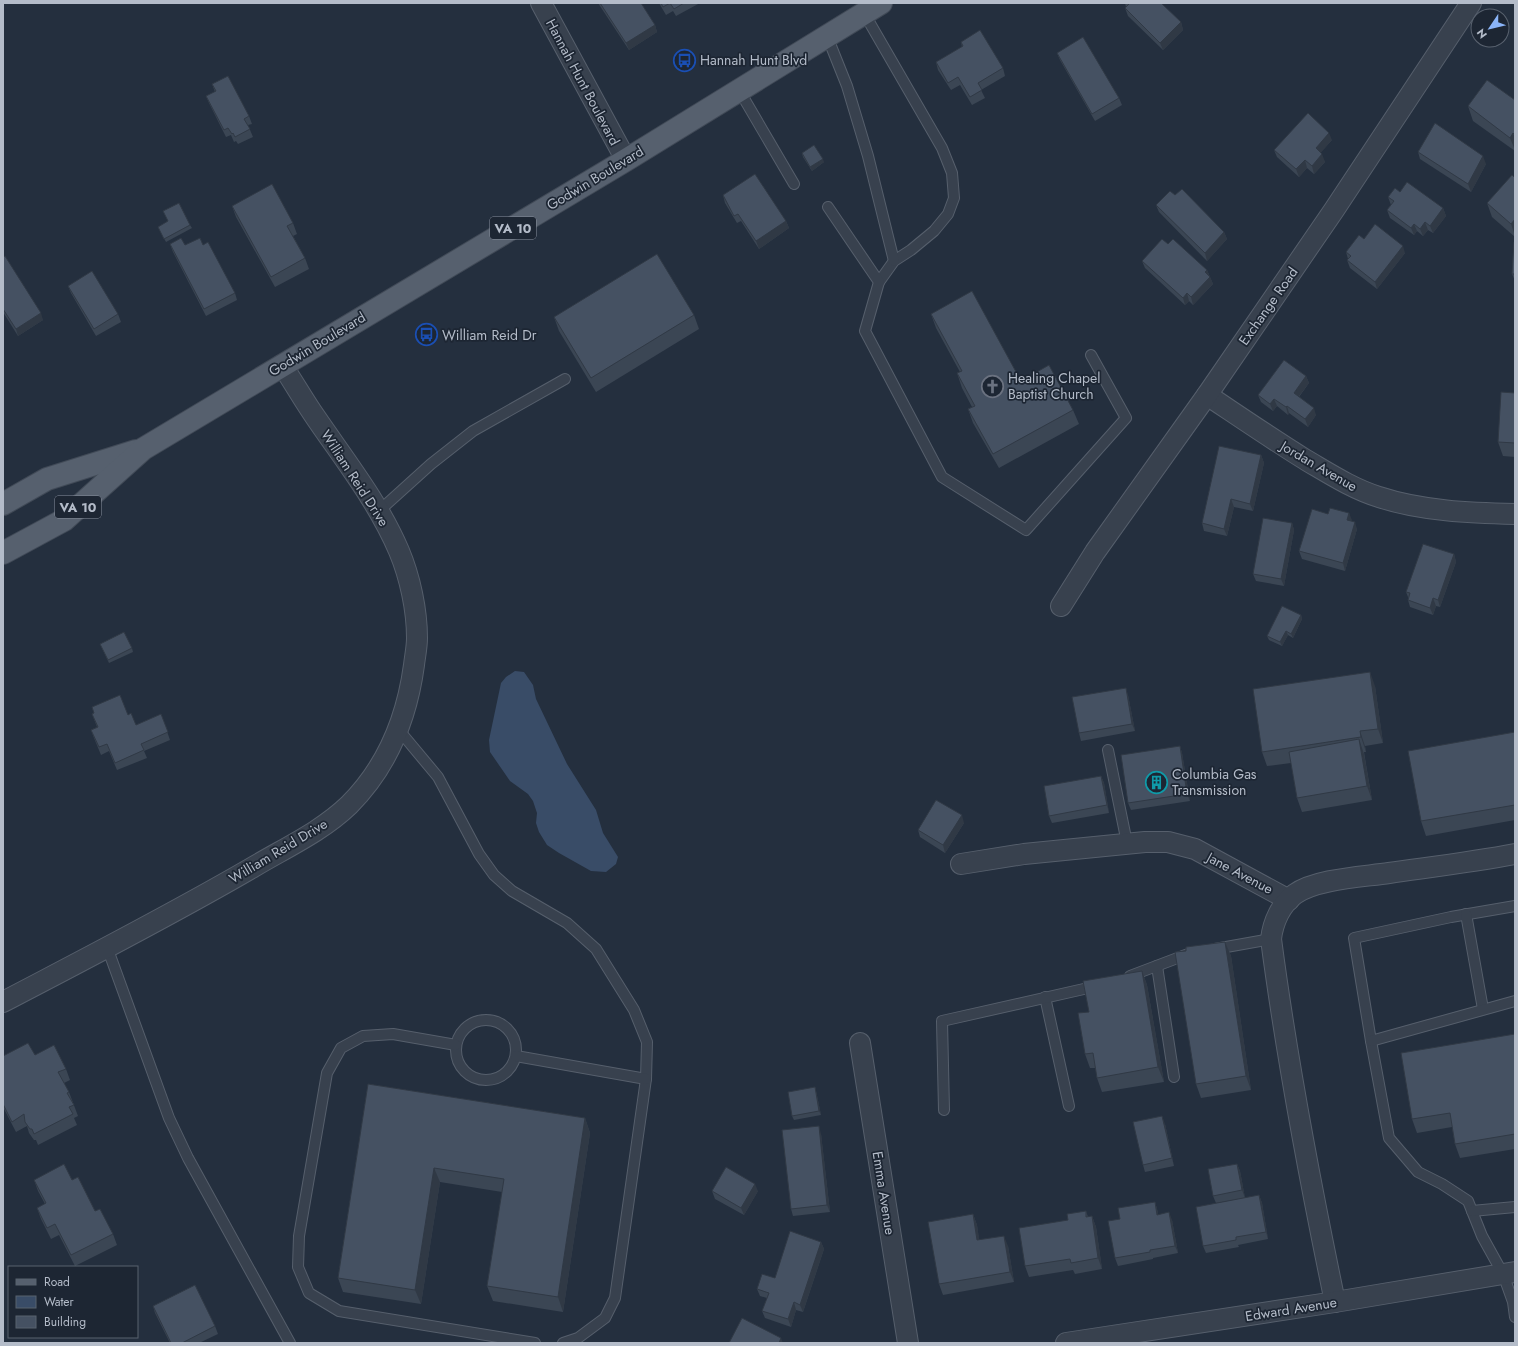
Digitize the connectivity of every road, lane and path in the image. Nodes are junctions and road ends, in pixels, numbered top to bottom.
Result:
1 (541, 3) edge
2 (1471, 3) edge
3 (872, 8) edge
4 (827, 36) junction
5 (739, 90) junction
6 (626, 160) junction
7 (794, 184) dead end
8 (828, 207) dead end
9 (894, 261) junction
10 (879, 282) junction
11 (1091, 355) dead end
12 (282, 365) junction
13 (565, 379) dead end
14 (1207, 395) junction
15 (143, 449) junction
16 (3, 504) edge
17 (380, 511) junction
18 (1515, 514) edge
19 (3, 552) edge
20 (1061, 606) dead end
21 (398, 729) junction
22 (1108, 750) dead end
23 (1127, 844) junction
24 (1515, 854) edge
25 (961, 864) dead end
26 (1289, 900) junction
27 (1515, 906) edge
28 (1466, 914) junction
29 (1271, 939) junction
30 (107, 947) junction
31 (1157, 966) junction
32 (1120, 979) edge
33 (1104, 984) edge
34 (1045, 998) junction
35 (1515, 1001) edge
36 (3, 1002) edge
37 (1483, 1009) junction
38 (1371, 1041) junction
39 (860, 1042) dead end
40 (456, 1045) junction
41 (516, 1056) junction
42 (1174, 1077) dead end
43 (646, 1079) junction
44 (1069, 1106) dead end
45 (944, 1110) dead end
46 (1515, 1207) edge
47 (1472, 1211) junction
48 (1509, 1273) edge
49 (1334, 1302) junction
50 (1515, 1317) edge
51 (290, 1343) edge
52 (535, 1343) edge
53 (563, 1343) edge
54 (908, 1343) edge
55 (1066, 1343) edge

1 - 6 street, Hannah Hunt Boulevard
2 - 14 street, Exchange Road
3 - 4 main road, Godwin Boulevard / VA 10
3 - 9 lane
4 - 5 main road, Godwin Boulevard / VA 10
4 - 9 lane
5 - 6 main road, Godwin Boulevard / VA 10
5 - 7 lane
6 - 12 main road, Godwin Boulevard / VA 10
8 - 10 lane
9 - 10 lane
10 - 11 lane
12 - 15 main road, Godwin Boulevard / VA 10
12 - 17 street, William Reid Drive
13 - 17 lane
14 - 18 street, Jordan Avenue
14 - 20 street, Exchange Road
15 - 16 main road, Godwin Boulevard / VA 10
15 - 19 main road, Godwin Boulevard / VA 10
17 - 21 street, William Reid Drive
21 - 30 street, William Reid Drive
21 - 43 lane
22 - 23 lane
23 - 25 street, Jane Avenue
23 - 26 street, Jane Avenue
24 - 26 street, Jane Avenue
26 - 29 street
27 - 28 lane
28 - 37 lane
28 - 38 lane
29 - 31 lane
29 - 49 street
30 - 36 street, William Reid Drive
30 - 51 lane
31 - 32 lane
31 - 42 lane
33 - 34 lane
34 - 44 lane
34 - 45 lane
35 - 37 lane
37 - 38 lane
38 - 47 lane
39 - 54 street, Emma Avenue
40 - 41 lane
40 - 41 lane
40 - 52 lane
41 - 43 lane
43 - 53 lane
46 - 47 lane
47 - 48 lane
48 - 49 street, Edward Avenue
48 - 50 lane
49 - 55 street, Edward Avenue

